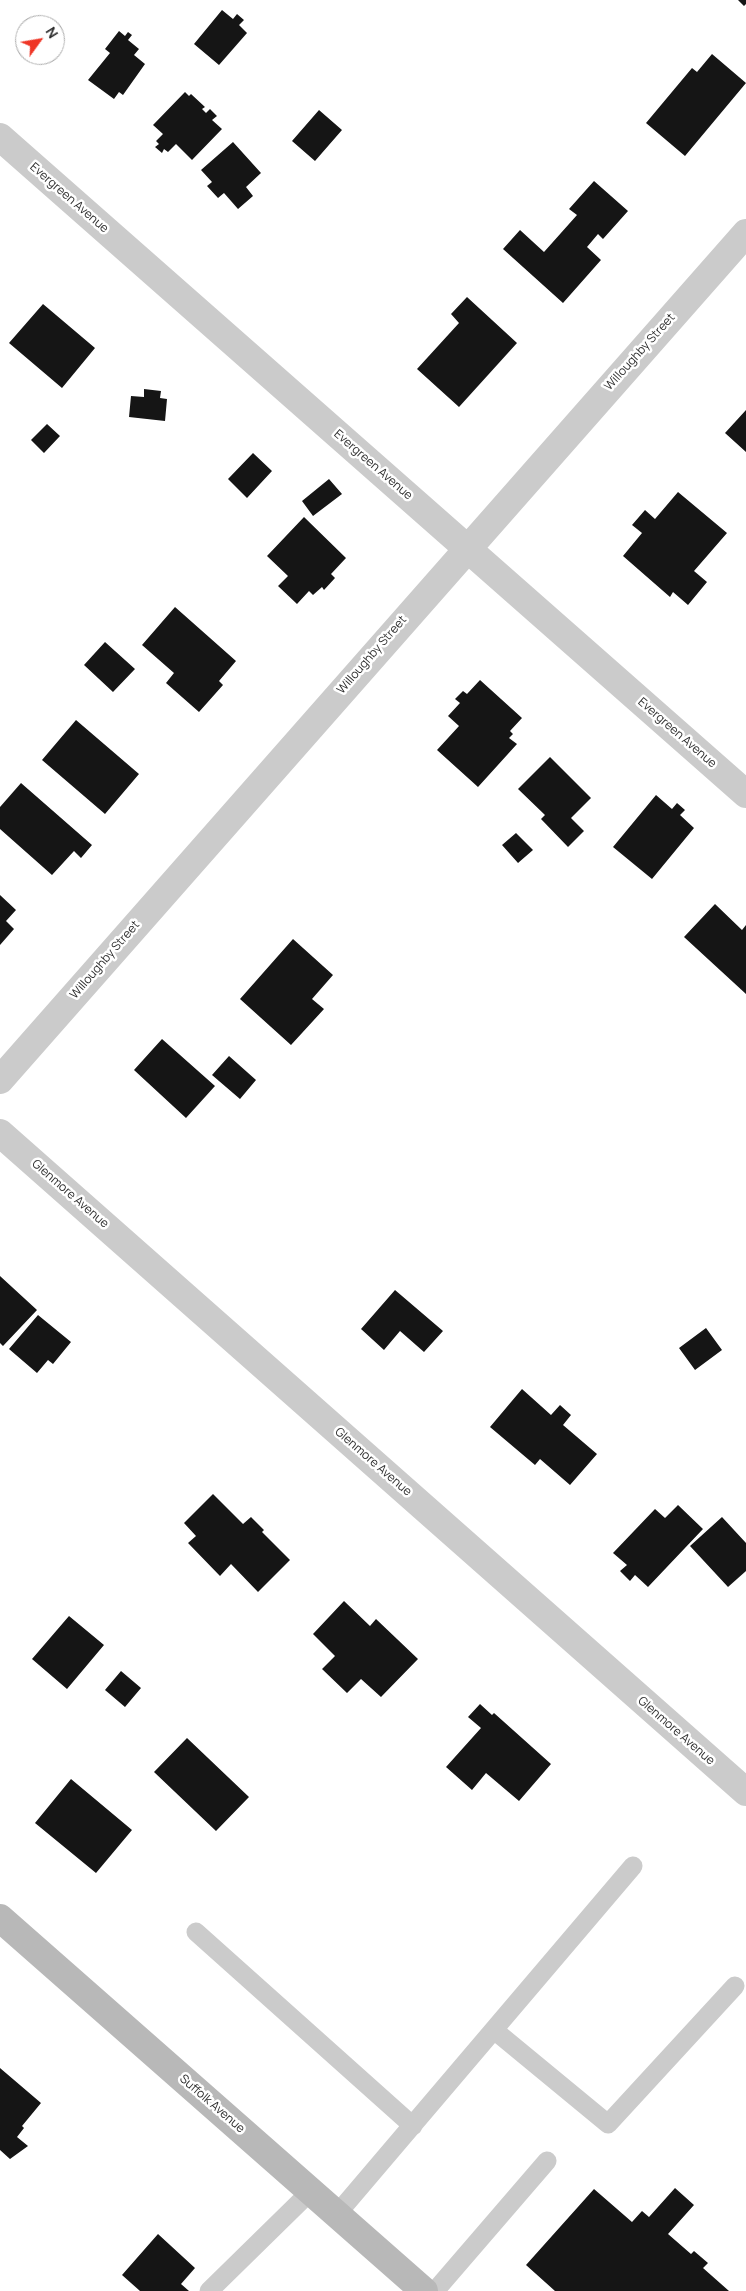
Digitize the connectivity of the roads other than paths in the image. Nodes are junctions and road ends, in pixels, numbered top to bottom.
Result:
1 (0, 137) edge
2 (746, 233) edge
3 (466, 548) junction
4 (746, 794) edge
5 (0, 1080) edge
6 (0, 1133) edge
7 (746, 1792) edge
8 (633, 1866) dead end
9 (0, 1918) edge
10 (196, 1932) dead end
11 (736, 1986) dead end
12 (494, 2030) junction
13 (413, 2126) junction
14 (547, 2162) dead end
15 (311, 2191) junction
16 (337, 2214) junction
17 (208, 2291) edge
18 (424, 2291) edge
19 (435, 2291) edge

1 - 3 street, Evergreen Avenue
2 - 3 street, Willoughby Street
3 - 4 street, Evergreen Avenue
3 - 5 street, Willoughby Street
6 - 7 street, Glenmore Avenue
8 - 12 lane
9 - 15 main road, Suffolk Avenue
10 - 13 lane
11 - 12 lane
12 - 13 lane
13 - 16 lane
14 - 19 lane
15 - 16 main road, Suffolk Avenue
15 - 17 lane
16 - 18 main road, Suffolk Avenue

